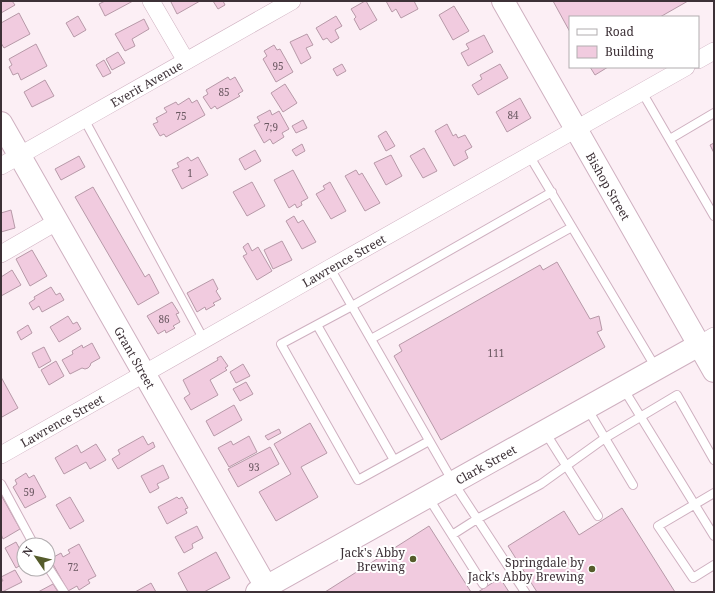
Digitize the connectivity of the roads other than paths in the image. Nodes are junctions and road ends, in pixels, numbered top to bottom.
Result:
1 (151, 1) edge
2 (292, 1) edge
3 (502, 1) edge
4 (714, 51) edge
5 (699, 59) edge
6 (186, 61) junction
7 (684, 68) edge
8 (642, 92) junction
9 (714, 114) edge
10 (84, 119) junction
11 (1, 123) edge
12 (576, 129) junction
13 (670, 139) junction
14 (529, 155) junction
15 (10, 161) edge
16 (552, 192) junction
17 (714, 216) edge
18 (58, 222) junction
19 (572, 227) junction
20 (1, 254) edge
21 (330, 268) junction
22 (352, 306) junction
23 (317, 325) junction
24 (371, 339) junction
25 (204, 340) junction
26 (706, 340) edge
27 (657, 368) junction
28 (714, 371) edge
29 (145, 374) junction
30 (623, 387) junction
31 (587, 407) junction
32 (641, 416) junction
33 (544, 431) junction
34 (605, 438) junction
35 (429, 441) junction
36 (1, 455) edge
37 (394, 460) junction
38 (714, 460) edge
39 (566, 466) junction
40 (453, 482) junction
41 (1, 484) edge
42 (633, 485) dead end
43 (714, 493) edge
44 (427, 497) junction
45 (695, 504) junction
46 (598, 516) dead end
47 (477, 519) junction
48 (452, 535) junction
49 (714, 536) edge
50 (30, 537) edge
51 (714, 565) edge
52 (54, 577) edge
53 (483, 584) dead end
54 (264, 590) edge
55 (64, 592) edge
56 (525, 592) edge

1 - 6 street
2 - 6 street, Everit Avenue
3 - 12 street, Bishop Street
4 - 5 street
6 - 10 street, Everit Avenue
7 - 8 street, Lawrence Street
8 - 12 street, Lawrence Street
8 - 13 lane
9 - 13 lane
10 - 15 street, Everit Avenue
10 - 25 lane
11 - 15 street, Grant Street
12 - 14 street, Lawrence Street
12 - 26 street, Bishop Street
13 - 17 lane
14 - 16 lane
14 - 21 street, Lawrence Street
15 - 18 street, Grant Street
16 - 19 lane
16 - 22 lane
18 - 20 street
18 - 29 street, Grant Street
19 - 24 lane
19 - 27 lane
21 - 22 lane
21 - 25 street, Lawrence Street
22 - 23 lane
22 - 24 lane
23 - 37 lane
23 - 37 lane
24 - 35 lane
25 - 29 street, Lawrence Street
26 - 27 street, Clark Street
26 - 28 street, Bishop Street
27 - 30 street, Clark Street
29 - 36 street, Lawrence Street
29 - 54 street, Grant Street
30 - 31 street, Clark Street
30 - 32 lane
31 - 33 street, Clark Street
31 - 34 lane
32 - 34 lane
32 - 38 lane
32 - 45 lane
33 - 39 lane
33 - 40 street, Clark Street
34 - 39 lane
34 - 42 lane
35 - 37 lane
35 - 40 lane
39 - 46 lane
39 - 47 lane
40 - 44 street, Clark Street
40 - 47 lane
41 - 50 lane
43 - 45 lane
44 - 48 lane
44 - 54 street, Clark Street
45 - 49 lane
45 - 51 lane
47 - 48 lane
47 - 56 lane
48 - 53 lane
52 - 55 lane

